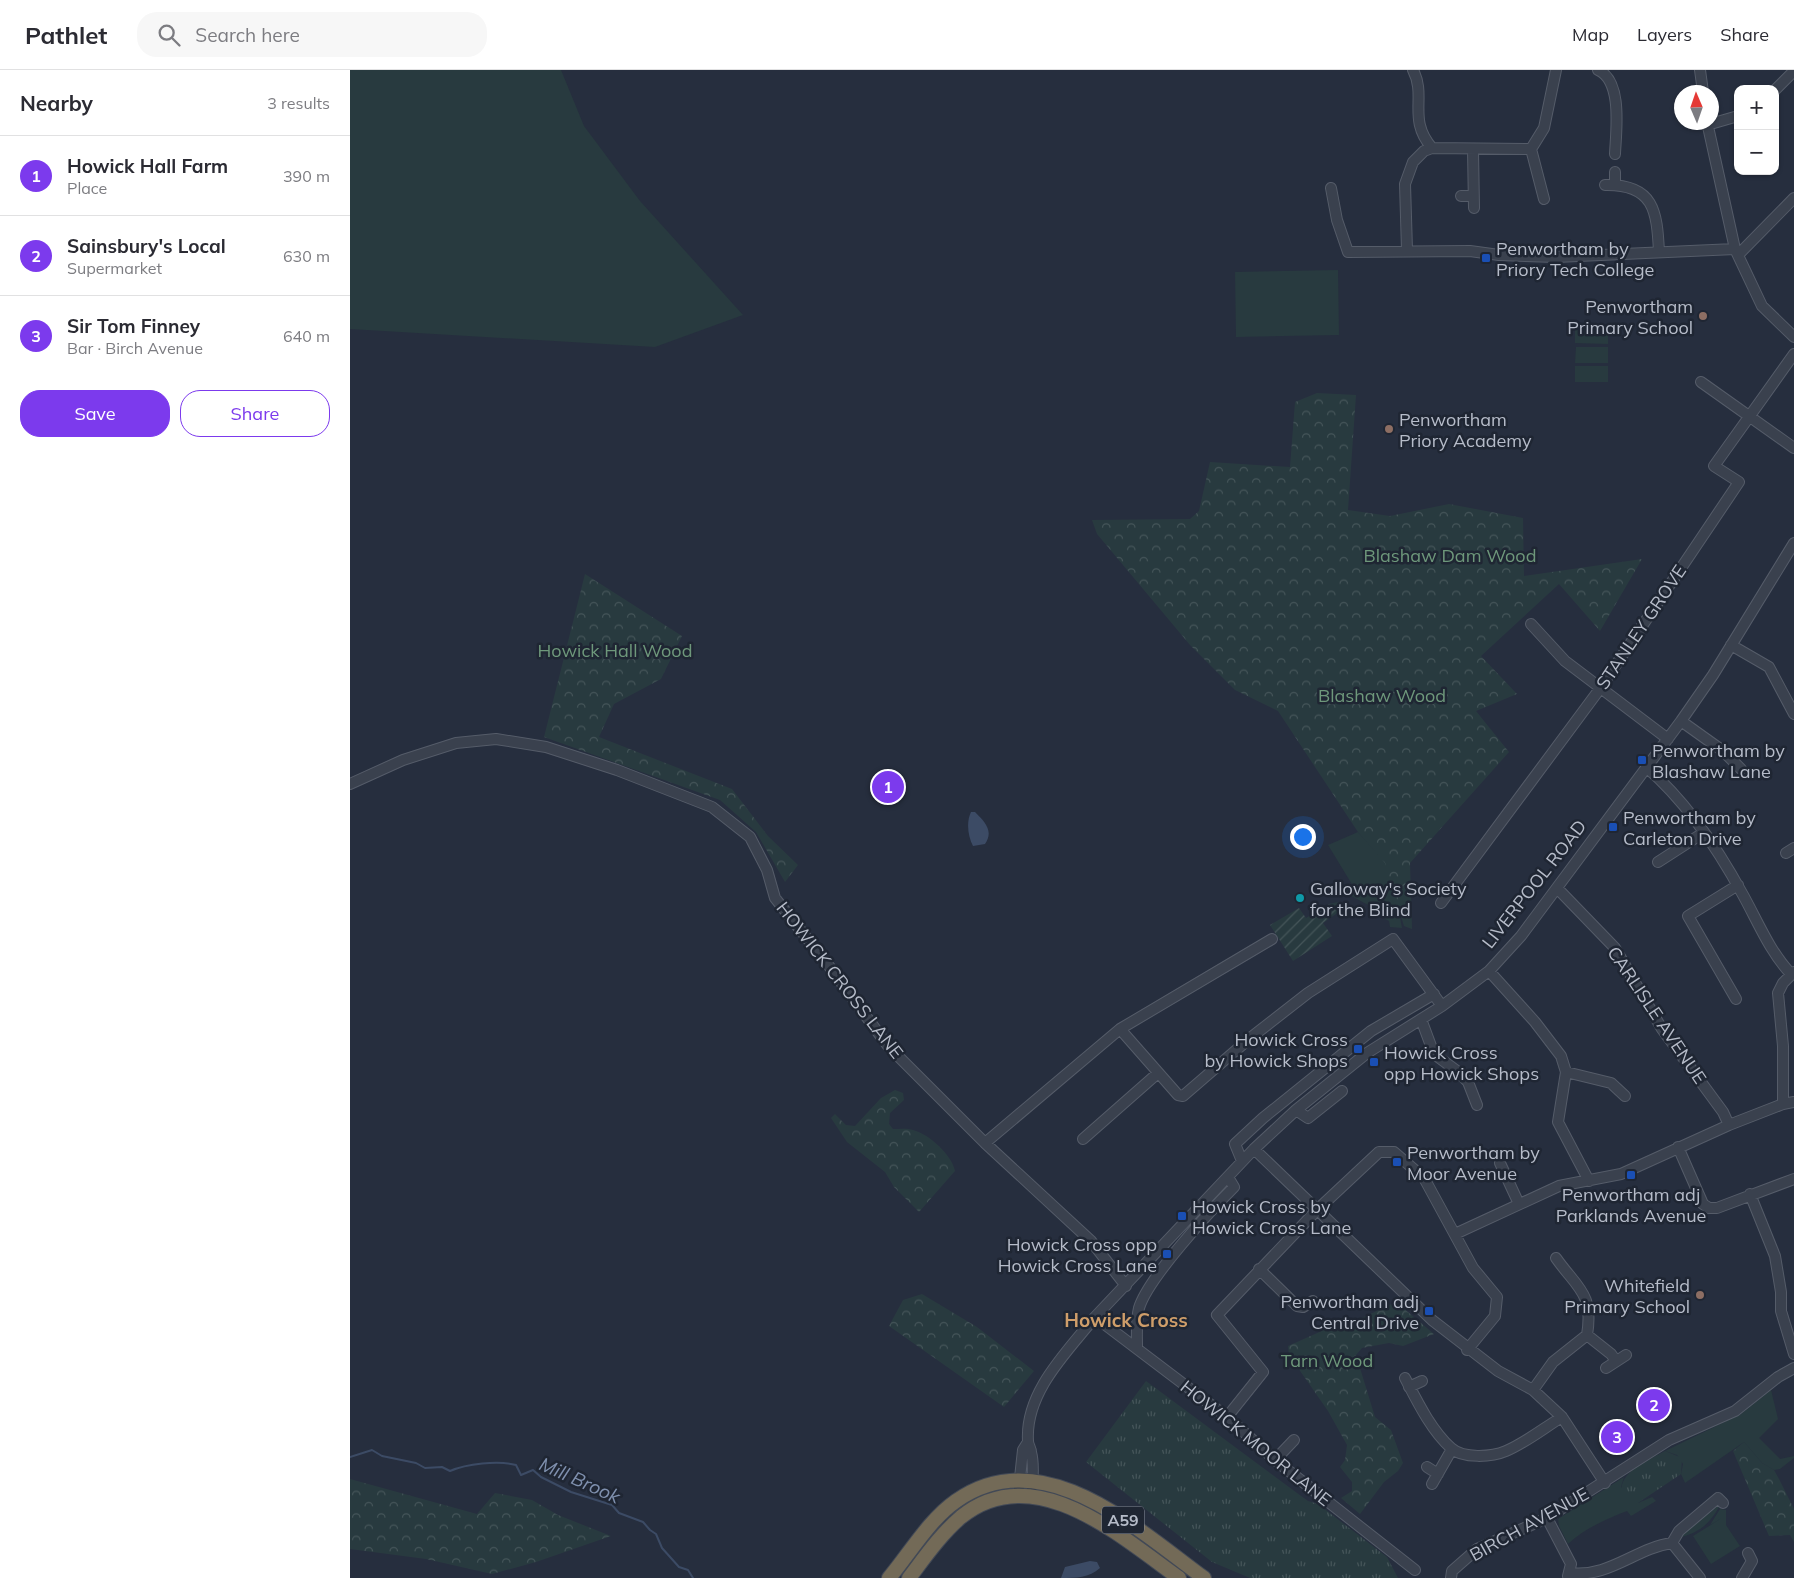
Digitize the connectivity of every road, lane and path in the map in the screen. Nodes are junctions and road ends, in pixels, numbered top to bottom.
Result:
1 (1412, 70) edge
2 (1556, 70) edge
3 (1560, 70) edge
4 (1598, 70) edge
5 (1700, 70) edge
6 (1794, 71) edge
7 (1702, 85) edge
8 (1779, 86) edge
9 (1734, 117) edge
10 (1719, 121) edge
11 (1708, 130) edge
12 (1615, 141) junction
13 (1627, 141) dead end
14 (1432, 148) junction
15 (1531, 149) junction
16 (1473, 150) junction
17 (1615, 154) dead end
18 (1615, 172) dead end
19 (1333, 192) dead end
20 (1460, 196) dead end
21 (1473, 196) junction
22 (1794, 198) edge
23 (1544, 201) dead end
24 (1474, 208) dead end
25 (1407, 250) junction
26 (1659, 252) junction
27 (1736, 252) junction
28 (1794, 337) edge
29 (1794, 354) edge
30 (1701, 382) dead end
31 (1749, 416) junction
32 (1794, 448) edge
33 (1794, 543) edge
34 (1530, 624) dead end
35 (1731, 645) junction
36 (1599, 690) junction
37 (1794, 714) edge
38 (1681, 721) junction
39 (1668, 739) junction
40 (1646, 768) junction
41 (1741, 769) dead end
42 (350, 784) edge
43 (1703, 833) junction
44 (1658, 862) dead end
45 (1738, 885) junction
46 (1557, 888) junction
47 (1441, 903) dead end
48 (1272, 939) dead end
49 (1489, 971) junction
50 (1792, 973) edge
51 (1434, 994) junction
52 (1736, 999) dead end
53 (1442, 1006) junction
54 (1421, 1020) junction
55 (1120, 1029) junction
56 (1566, 1072) junction
57 (1158, 1073) junction
58 (1342, 1091) dead end
59 (1626, 1096) dead end
60 (1789, 1103) edge
61 (1477, 1105) dead end
62 (1296, 1110) junction
63 (1729, 1125) junction
64 (1083, 1138) dead end
65 (985, 1143) junction
66 (1678, 1147) junction
67 (1254, 1149) junction
68 (1242, 1161) junction
69 (1500, 1163) dead end
70 (1228, 1177) junction
71 (1794, 1179) edge
72 (1589, 1181) junction
73 (1750, 1194) junction
74 (1518, 1204) junction
75 (1317, 1210) junction
76 (1455, 1234) junction
77 (1556, 1258) dead end
78 (1259, 1269) junction
79 (1126, 1286) junction
80 (1313, 1302) dead end
81 (1096, 1317) junction
82 (1587, 1335) junction
83 (1136, 1347) junction
84 (1467, 1350) junction
85 (1794, 1354) edge
86 (1626, 1355) dead end
87 (1616, 1361) junction
88 (1606, 1368) dead end
89 (1794, 1368) edge
90 (1422, 1381) dead end
91 (1533, 1390) junction
92 (1227, 1417) junction
93 (1562, 1417) junction
94 (1294, 1440) dead end
95 (1452, 1449) junction
96 (1275, 1460) junction
97 (1426, 1466) dead end
98 (1438, 1474) junction
99 (1026, 1480) junction
100 (1605, 1482) junction
101 (1432, 1484) dead end
102 (1025, 1496) junction
103 (1720, 1498) dead end
104 (1547, 1518) junction
105 (1672, 1543) junction
106 (1753, 1556) dead end
107 (1415, 1570) dead end
108 (889, 1578) edge
109 (909, 1578) edge
110 (1179, 1578) edge
111 (1204, 1578) edge
112 (1451, 1578) edge
113 (1700, 1578) edge
114 (1742, 1578) edge

1 - 14 street
2 - 3 street
2 - 15 street
4 - 12 street
5 - 7 street
6 - 8 street
9 - 10 street
11 - 27 street
12 - 13 street
12 - 17 street
14 - 16 street
14 - 25 street
15 - 16 street
15 - 23 street
16 - 21 street
18 - 26 street
19 - 25 street
20 - 21 street
21 - 24 street
22 - 27 street
25 - 26 street
26 - 27 street
27 - 28 street
29 - 31 street, STANLEY GROVE
30 - 31 street
31 - 32 street
31 - 36 street, STANLEY GROVE
33 - 35 street, LIVERPOOL ROAD
34 - 36 street
35 - 37 street
35 - 38 street, LIVERPOOL ROAD
36 - 39 street
36 - 47 street, STANLEY GROVE
38 - 39 street, LIVERPOOL ROAD
38 - 41 street
39 - 40 street, LIVERPOOL ROAD
40 - 43 street
40 - 46 street, LIVERPOOL ROAD
42 - 65 street, HOWICK CROSS LANE
43 - 44 street
43 - 45 street
45 - 50 street
45 - 52 street
46 - 49 street, LIVERPOOL ROAD
46 - 63 street, CARLISLE AVENUE
48 - 55 street
49 - 53 street, LIVERPOOL ROAD
49 - 56 street
50 - 60 street
51 - 53 street
51 - 57 street
51 - 68 street
53 - 54 street, LIVERPOOL ROAD
54 - 61 street
54 - 62 street, LIVERPOOL ROAD
55 - 57 street
55 - 65 street
56 - 59 street
56 - 72 street
57 - 64 street
58 - 62 street
60 - 63 street
62 - 67 street, LIVERPOOL ROAD
63 - 66 street
65 - 79 street, HOWICK CROSS LANE
66 - 72 street
66 - 73 street
67 - 68 street, LIVERPOOL ROAD
67 - 75 street
68 - 70 street, LIVERPOOL ROAD
69 - 74 street
70 - 79 street, LIVERPOOL ROAD
70 - 83 street
71 - 73 street
72 - 74 street
73 - 85 street
74 - 76 street
75 - 76 street
75 - 78 street
75 - 84 street
76 - 84 street
77 - 82 street
78 - 80 street
78 - 92 street
79 - 81 street, LIVERPOOL ROAD
81 - 83 street, HOWICK MOOR LANE
81 - 99 street, LIVERPOOL ROAD
82 - 87 street
82 - 91 street
83 - 92 street, HOWICK MOOR LANE
84 - 91 street
86 - 87 street
87 - 88 street
89 - 100 street, BIRCH AVENUE
90 - 95 street
91 - 93 street
92 - 96 street, HOWICK MOOR LANE
93 - 95 street
93 - 100 street
94 - 96 street
95 - 98 street
96 - 107 street, HOWICK MOOR LANE
97 - 98 street
98 - 101 street
99 - 102 street, LIVERPOOL ROAD
99 - 108 highway, A59
99 - 111 highway, A59
100 - 104 street, BIRCH AVENUE
102 - 109 highway, A59
102 - 110 highway, A59
103 - 105 street
104 - 105 street
104 - 112 street, BIRCH AVENUE
105 - 113 street
106 - 114 street

